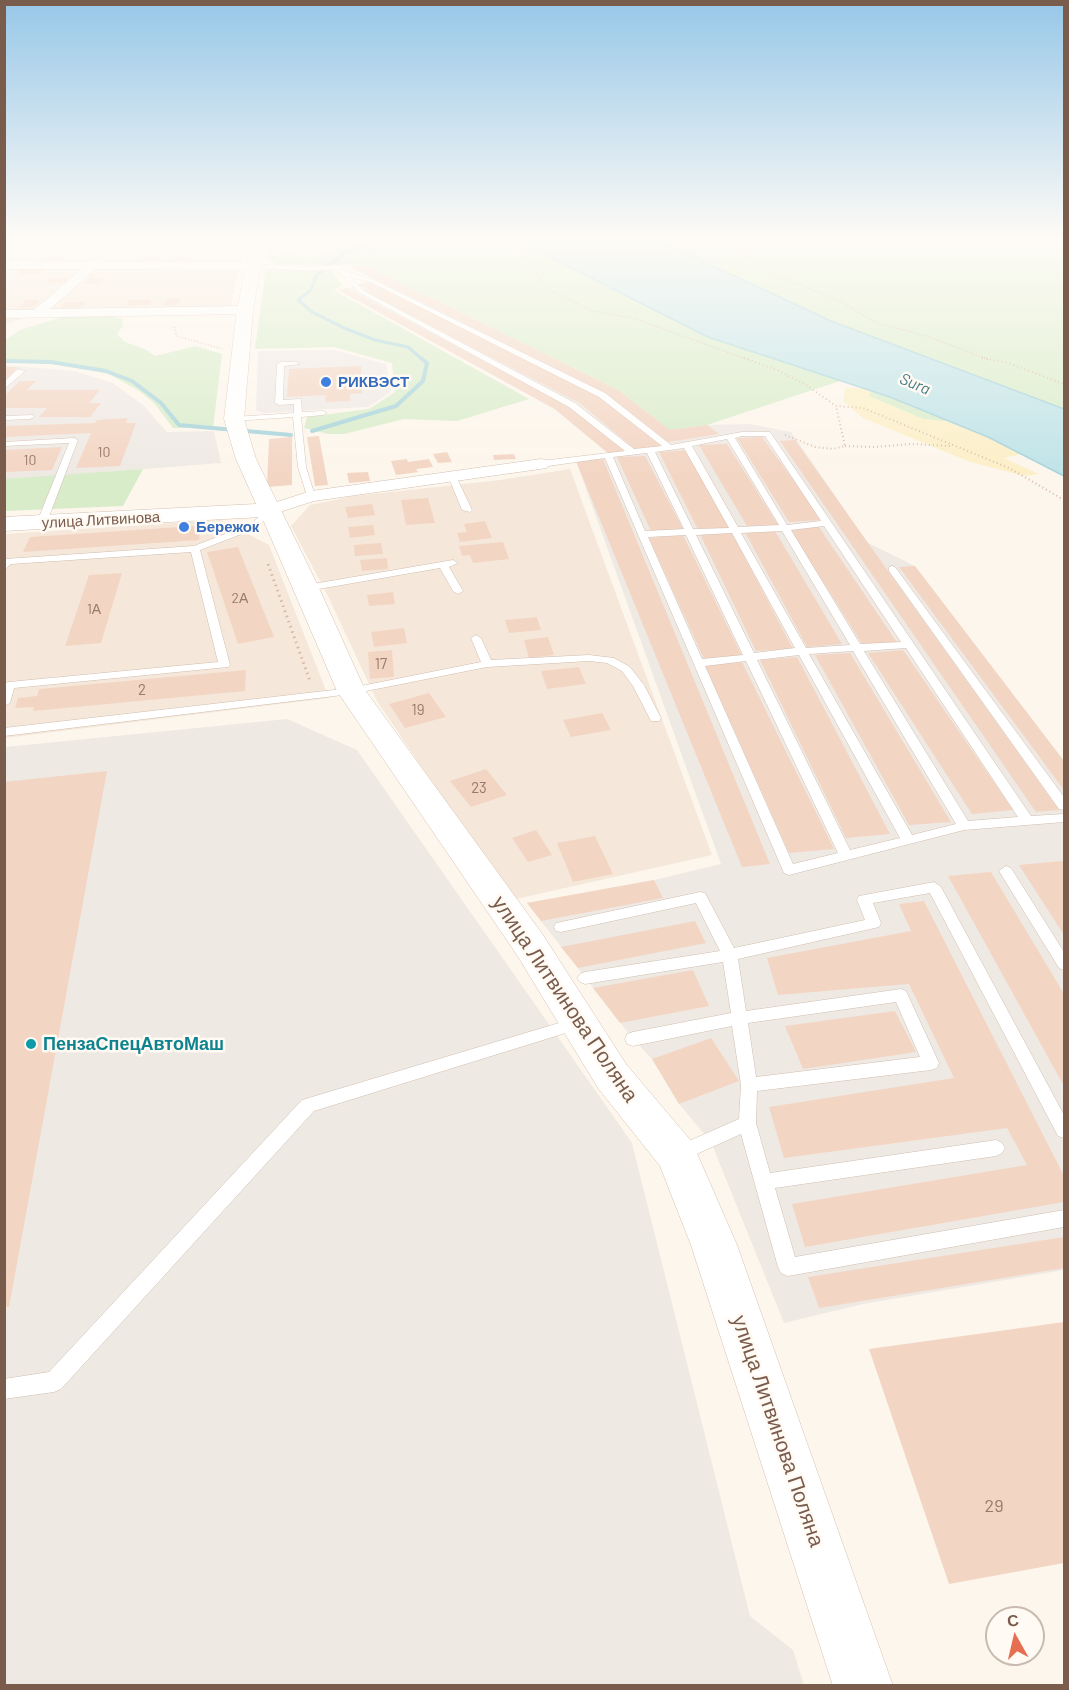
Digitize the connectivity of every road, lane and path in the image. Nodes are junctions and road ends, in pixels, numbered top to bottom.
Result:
1 (244, 319) edge
2 (412, 319) edge
3 (448, 319) edge
4 (635, 319) edge
5 (870, 319) edge
6 (168, 326) dead end
7 (240, 354) junction
8 (296, 364) dead end
9 (21, 371) dead end
10 (1065, 384) edge
11 (4, 387) edge
12 (836, 406) junction
13 (322, 413) dead end
14 (297, 414) junction
15 (30, 417) dead end
16 (4, 418) edge
17 (234, 419) junction
18 (766, 434) junction
19 (730, 437) junction
20 (4, 444) edge
21 (687, 445) junction
22 (845, 446) junction
23 (956, 446) junction
24 (669, 447) junction
25 (650, 450) junction
26 (632, 453) junction
27 (608, 456) junction
28 (541, 464) joint
29 (452, 476) junction
30 (311, 496) junction
31 (1065, 500) edge
32 (270, 510) junction
33 (467, 510) dead end
34 (42, 522) junction
35 (826, 523) junction
36 (4, 524) edge
37 (784, 528) junction
38 (735, 530) junction
39 (689, 532) junction
40 (642, 534) junction
41 (195, 549) junction
42 (4, 567) edge
43 (892, 569) dead end
44 (307, 588) junction
45 (458, 591) dead end
46 (476, 638) dead end
47 (909, 645) junction
48 (858, 650) junction
49 (802, 651) junction
50 (750, 657) junction
51 (699, 663) junction
52 (487, 664) junction
53 (351, 691) junction
54 (4, 703) edge
55 (655, 718) dead end
56 (4, 732) edge
57 (1065, 806) edge
58 (1065, 818) edge
59 (1027, 821) junction
60 (964, 826) junction
61 (908, 840) junction
62 (846, 856) junction
63 (1006, 871) dead end
64 (561, 927) dead end
65 (730, 956) junction
66 (1065, 964) edge
67 (585, 978) dead end
68 (739, 1018) junction
69 (579, 1023) junction
70 (633, 1039) dead end
71 (749, 1085) junction
72 (747, 1123) junction
73 (1065, 1131) edge
74 (996, 1148) dead end
75 (677, 1155) junction
76 (764, 1182) junction
77 (1065, 1219) edge
78 (4, 1389) edge
79 (863, 1686) edge

1 - 7 main road
2 - 26 lane
3 - 24 lane
4 - 12 path
5 - 10 path
6 - 7 path
7 - 17 main road
8 - 14 lane
9 - 11 lane
12 - 22 path
12 - 23 path
13 - 14 lane
14 - 17 lane
14 - 30 lane
15 - 16 lane
17 - 32 main road, улица Литвинова Поляна
18 - 19 lane
18 - 22 path
18 - 35 lane
19 - 21 lane
19 - 37 lane
20 - 34 lane
21 - 24 lane
21 - 38 lane
22 - 23 path
23 - 31 path
24 - 25 lane
25 - 26 lane
25 - 39 lane
26 - 27 lane
27 - 28 lane
27 - 40 lane
28 - 29 street
29 - 30 street
29 - 33 lane
30 - 32 street
32 - 34 main road, улица Литвинова
32 - 41 lane
32 - 44 main road, улица Литвинова Поляна
34 - 36 main road, улица Литвинова
35 - 37 lane
35 - 47 lane
37 - 38 lane
37 - 48 lane
38 - 39 lane
38 - 49 lane
39 - 40 lane
39 - 50 lane
40 - 51 lane
41 - 42 lane
41 - 54 lane
43 - 57 lane
44 - 45 lane
44 - 53 main road, улица Литвинова Поляна
46 - 52 lane
47 - 48 lane
47 - 59 lane
48 - 49 lane
48 - 60 lane
49 - 50 lane
49 - 61 lane
50 - 51 lane
50 - 62 lane
51 - 62 lane
52 - 53 lane
52 - 55 lane
53 - 56 lane
53 - 69 main road, улица Литвинова Поляна
58 - 59 lane
59 - 60 lane
60 - 61 lane
61 - 62 lane
63 - 66 lane
64 - 65 lane
65 - 67 lane
65 - 68 lane
65 - 73 lane
68 - 70 lane
68 - 71 lane
68 - 71 lane
69 - 75 main road, улица Литвинова Поляна
69 - 78 lane
71 - 72 lane
72 - 75 lane
72 - 76 lane
74 - 76 lane
75 - 79 main road, улица Литвинова Поляна
76 - 77 lane

